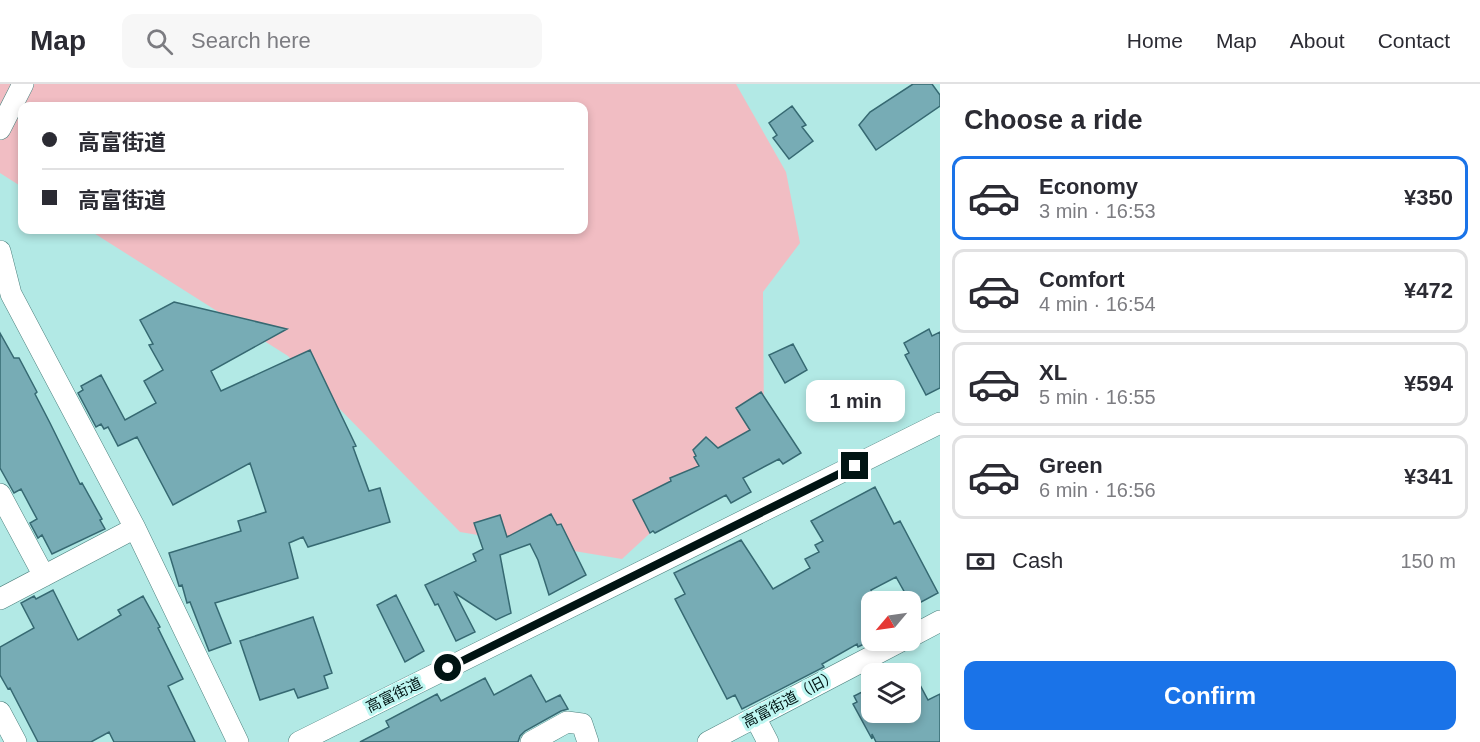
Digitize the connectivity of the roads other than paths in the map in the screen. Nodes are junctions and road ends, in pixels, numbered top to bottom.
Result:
1 (23, 84) edge
2 (0, 129) edge
3 (0, 251) edge
4 (5, 295) edge
5 (940, 423) edge
6 (0, 494) edge
7 (135, 528) junction
8 (44, 576) junction
9 (0, 599) edge
10 (940, 621) edge
11 (921, 631) edge
12 (882, 651) edge
13 (0, 712) edge
14 (755, 717) junction
15 (16, 742) edge
16 (238, 742) edge
17 (299, 742) edge
18 (531, 742) edge
19 (588, 742) edge
20 (708, 742) edge
21 (768, 742) edge

1 - 2 street
3 - 4 street
4 - 7 street
5 - 17 street, 高富街道
6 - 8 street
7 - 8 street
7 - 16 street
8 - 9 street
10 - 11 street
12 - 14 street, 高富街道（旧）
13 - 15 street
14 - 20 street, 高富街道（旧）
14 - 21 street
18 - 19 street

